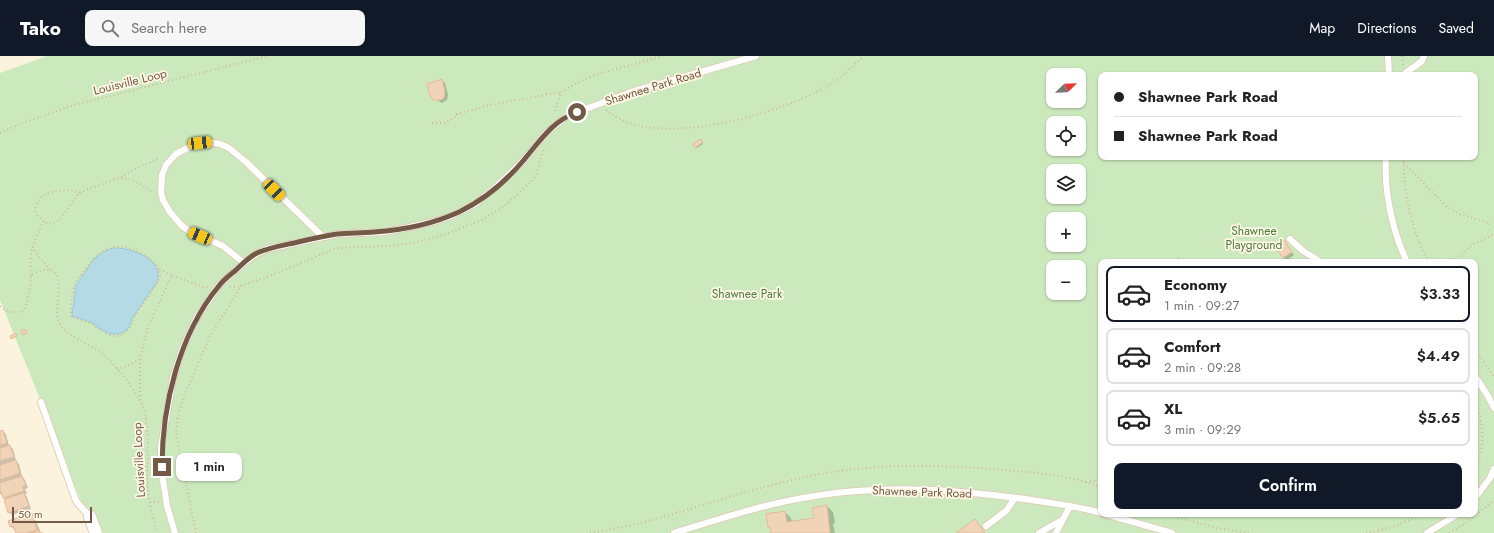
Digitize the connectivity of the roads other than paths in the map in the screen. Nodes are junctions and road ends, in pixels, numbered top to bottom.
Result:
1 (756, 56) edge
2 (1388, 56) edge
3 (1424, 56) edge
4 (1388, 72) edge
5 (1407, 72) edge
6 (1386, 160) edge
7 (323, 237) junction
8 (1290, 239) dead end
9 (1316, 259) edge
10 (1406, 259) edge
11 (244, 263) junction
12 (1478, 381) edge
13 (41, 402) dead end
14 (1494, 408) edge
15 (1494, 469) edge
16 (1478, 494) edge
17 (1015, 498) junction
18 (1070, 506) junction
19 (1098, 512) edge
20 (1116, 517) edge
21 (1453, 517) edge
22 (90, 518) joint
23 (1062, 520) junction
24 (986, 526) dead end
25 (96, 533) edge
26 (175, 533) edge
27 (674, 533) edge
28 (1039, 533) edge
29 (1056, 533) edge
30 (1172, 533) edge
31 (1427, 533) edge

1 - 7 lane, Shawnee Park Road
2 - 4 lane
3 - 5 lane
6 - 10 lane
7 - 11 lane, Shawnee Park Road
7 - 11 lane
8 - 9 lane
11 - 26 lane, Shawnee Park Road
12 - 14 lane
13 - 22 lane
15 - 16 lane
17 - 18 lane, Shawnee Park Road
17 - 24 lane
17 - 27 lane, Shawnee Park Road
18 - 19 lane, Shawnee Park Road
18 - 23 lane
20 - 30 lane
21 - 31 lane
22 - 25 street
23 - 28 lane
23 - 29 lane

